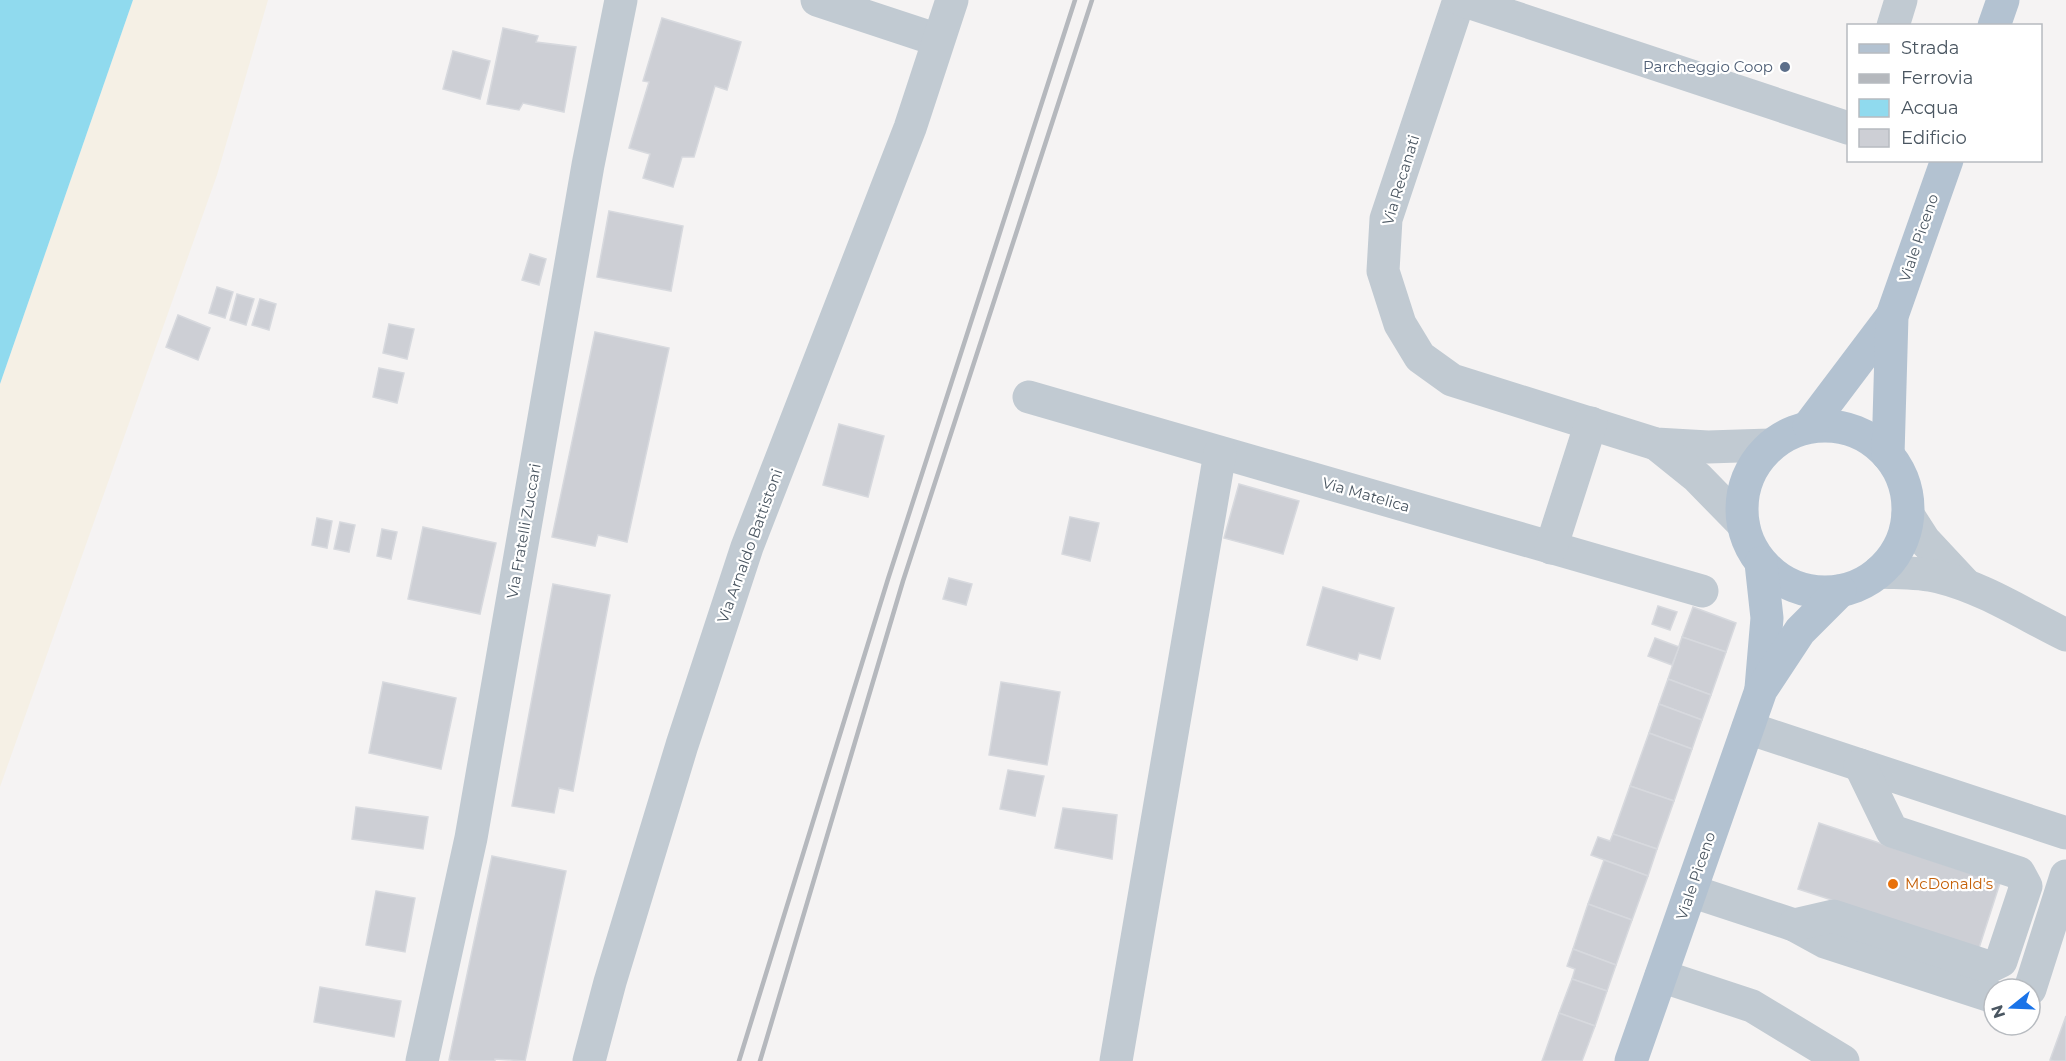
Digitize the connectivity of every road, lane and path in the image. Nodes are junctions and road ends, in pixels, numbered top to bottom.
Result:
1 (621, 0) edge
2 (817, 0) edge
3 (951, 0) edge
4 (1460, 0) edge
5 (1901, 0) edge
6 (2003, 0) edge
7 (1894, 24) edge
8 (1995, 24) edge
9 (939, 40) junction
10 (1847, 128) edge
11 (1946, 162) edge
12 (1892, 316) junction
13 (1029, 397) dead end
14 (1591, 423) junction
15 (1809, 426) junction
16 (1656, 444) junction
17 (1770, 445) junction
18 (1220, 453) junction
19 (1888, 454) junction
20 (1908, 515) junction
21 (1743, 524) junction
22 (1551, 548) junction
23 (1761, 563) junction
24 (1879, 572) junction
25 (1966, 585) junction
26 (1702, 591) dead end
27 (1840, 591) junction
28 (2066, 635) edge
29 (1761, 690) junction
30 (1748, 728) junction
31 (1860, 765) junction
32 (2066, 833) edge
33 (2066, 876) edge
34 (1691, 891) junction
35 (1794, 925) junction
36 (1661, 976) junction
37 (2034, 977) edge
38 (1982, 994) edge
39 (422, 1061) edge
40 (589, 1061) edge
41 (1116, 1061) edge
42 (1631, 1061) edge
43 (1843, 1061) edge

1 - 39 street, Via Fratelli Zuccari
2 - 9 street
3 - 9 street, Via Arnaldo Battistoni
4 - 10 street
4 - 14 street, Via Recanati
5 - 7 street
6 - 8 main road
9 - 40 street, Via Arnaldo Battistoni
11 - 12 main road, Viale Piceno
12 - 15 main road, Viale Piceno
12 - 19 main road, Viale Piceno
13 - 18 street, Via Matelica
14 - 16 street, Via Recanati
14 - 22 street
15 - 17 main road, Viale Piceno
15 - 19 main road, Viale Piceno
16 - 17 street, Via Recanati
16 - 21 street, Via Recanati
17 - 21 main road, Viale Piceno
18 - 22 street, Via Matelica
18 - 41 street
19 - 20 main road, Viale Piceno
20 - 24 main road, Viale Piceno
20 - 25 street
21 - 23 main road, Viale Piceno
22 - 26 street, Via Matelica
23 - 27 main road, Viale Piceno
23 - 29 main road, Viale Piceno
24 - 25 street
24 - 27 main road, Viale Piceno
25 - 28 street
27 - 29 main road, Viale Piceno
29 - 30 main road, Viale Piceno
30 - 31 street
30 - 34 main road, Viale Piceno
31 - 32 street
31 - 35 street
33 - 37 street
34 - 35 street
34 - 36 main road, Viale Piceno
35 - 38 street
36 - 42 main road, Viale Piceno
36 - 43 street

